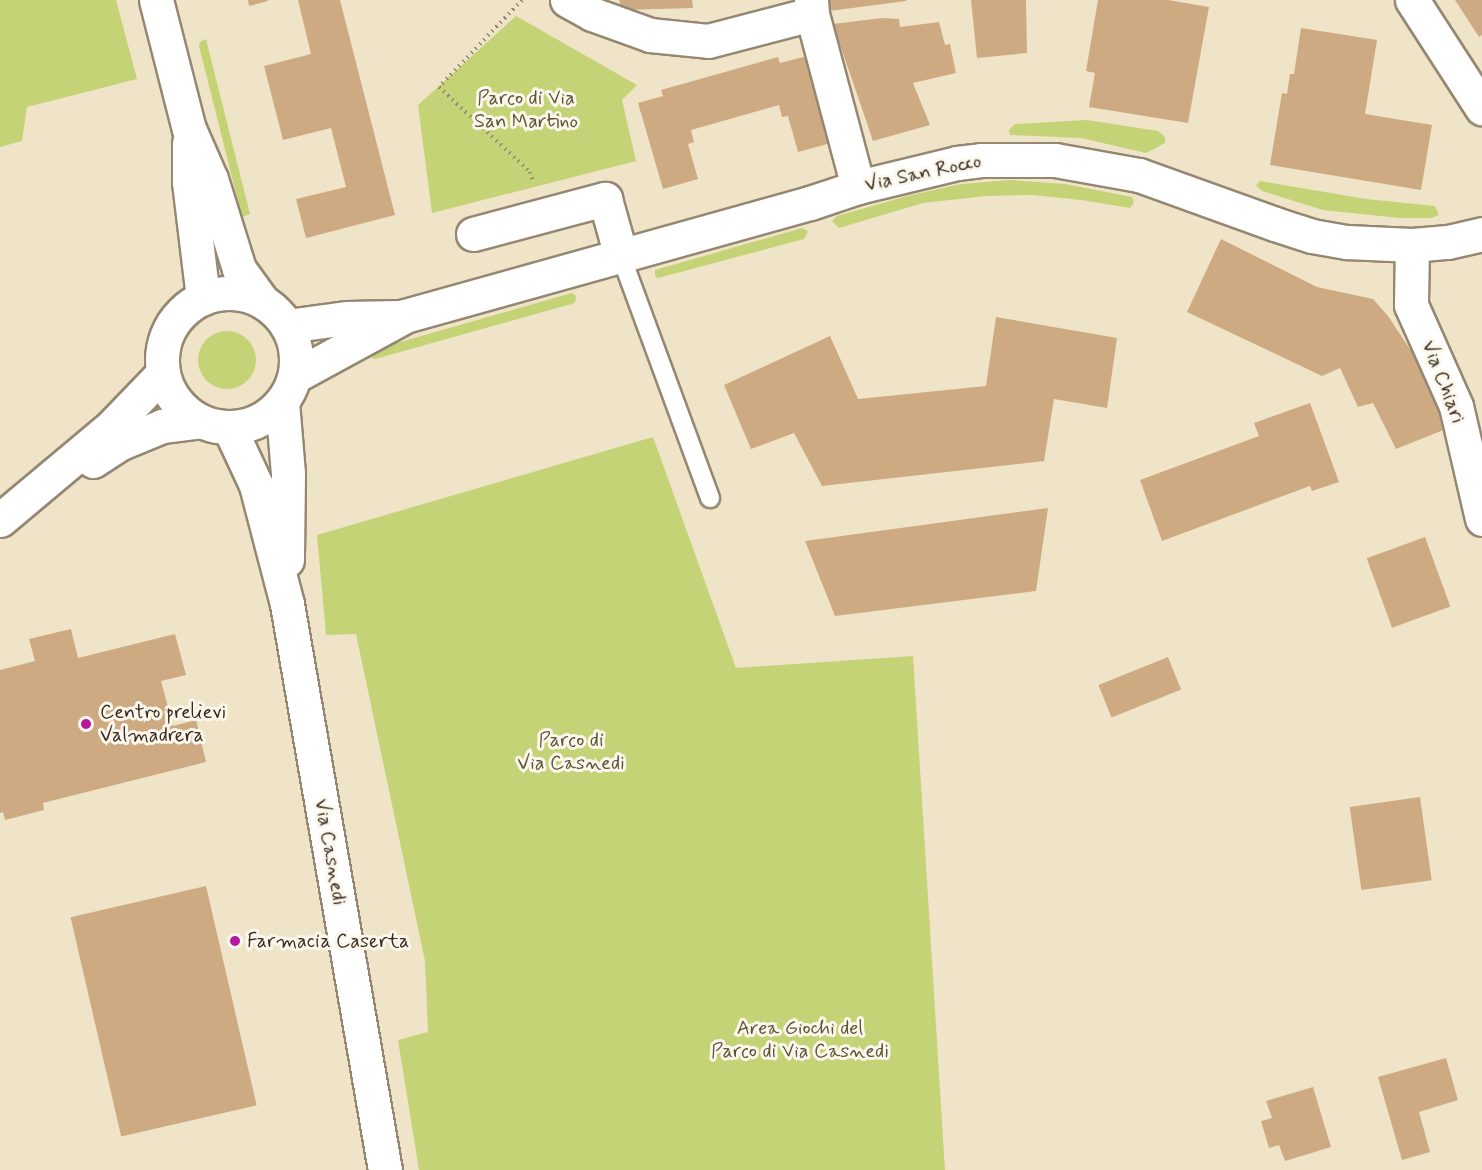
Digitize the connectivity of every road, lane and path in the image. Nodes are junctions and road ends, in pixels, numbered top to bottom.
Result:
1 (156, 0) edge
2 (522, 0) edge
3 (567, 0) edge
4 (1412, 0) edge
5 (812, 7) edge
6 (1482, 108) edge
7 (189, 129) junction
8 (858, 187) junction
9 (544, 215) junction
10 (473, 234) dead end
11 (1482, 234) edge
12 (1412, 245) junction
13 (621, 256) junction
14 (203, 298) junction
15 (263, 302) junction
16 (405, 316) junction
17 (287, 326) junction
18 (163, 373) junction
19 (288, 389) junction
20 (215, 424) junction
21 (710, 498) dead end
22 (2, 518) edge
23 (1482, 519) edge
24 (287, 604) junction
25 (385, 1170) edge

1 - 7 street
2 - 9 path
3 - 5 street
4 - 6 street
5 - 8 street
7 - 14 street
7 - 15 street
8 - 12 street, Via San Rocco
8 - 13 street, Via San Rocco
9 - 10 street
9 - 13 street
11 - 12 street, Via San Rocco
12 - 23 street, Via Chiari
13 - 16 street, Via San Rocco
13 - 21 lane
14 - 15 street
14 - 18 street
15 - 17 street
16 - 17 street, Via San Rocco
16 - 19 street, Via San Rocco
17 - 19 street
18 - 20 street
18 - 22 street
19 - 20 street
19 - 24 street, Via Casnedi
20 - 22 street
20 - 24 street, Via Casnedi
24 - 25 street, Via Casnedi

